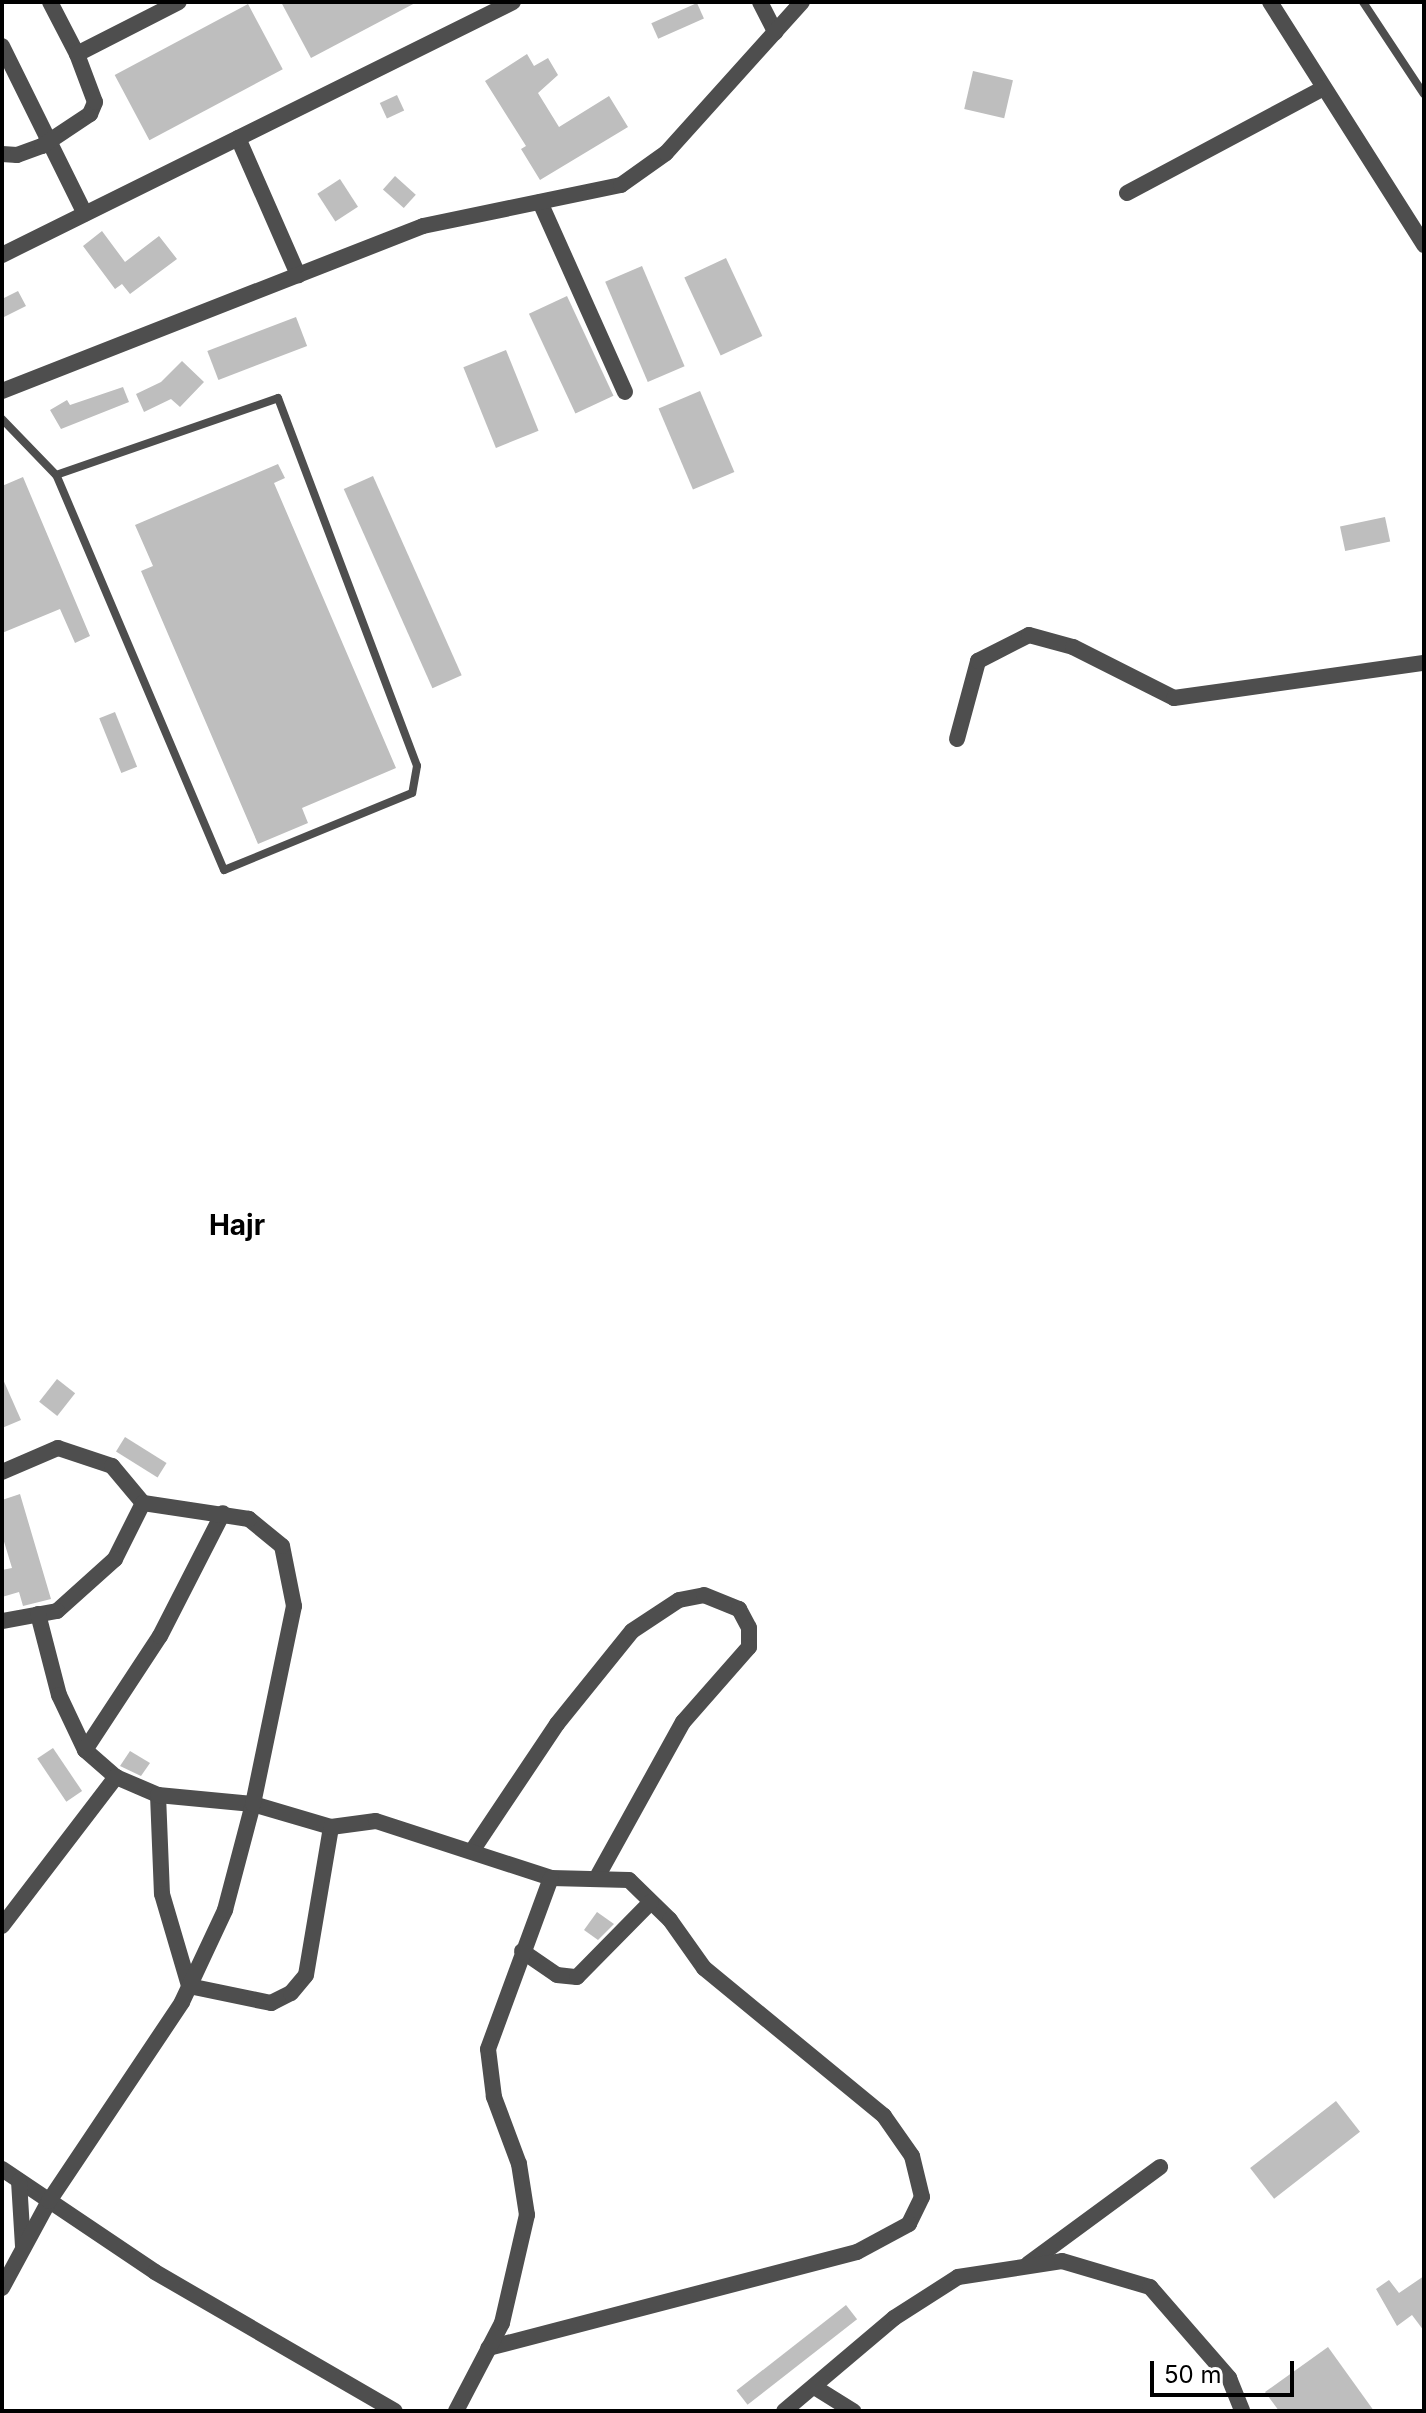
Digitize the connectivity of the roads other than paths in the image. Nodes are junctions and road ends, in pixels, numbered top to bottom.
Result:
1 (50, 2) edge
2 (179, 2) edge
3 (513, 2) edge
4 (760, 2) edge
5 (802, 2) edge
6 (1270, 2) edge
7 (1363, 2) edge
8 (479, 10) edge
9 (775, 32) junction
10 (2, 46) edge
11 (77, 54) junction
12 (1324, 88) junction
13 (1424, 94) edge
14 (238, 138) junction
15 (49, 141) junction
16 (2, 154) edge
17 (1127, 193) dead end
18 (540, 202) junction
19 (85, 214) junction
20 (1424, 245) edge
21 (2, 255) edge
22 (298, 275) junction
23 (2, 391) edge
24 (625, 392) dead end
25 (2, 419) edge
26 (12, 429) junction
27 (2, 434) edge
28 (56, 475) junction
29 (1424, 663) edge
30 (957, 739) dead end
31 (2, 1472) edge
32 (143, 1503) junction
33 (223, 1513) junction
34 (38, 1614) junction
35 (2, 1621) edge
36 (85, 1750) junction
37 (116, 1777) junction
38 (158, 1795) junction
39 (253, 1804) junction
40 (331, 1827) junction
41 (472, 1851) junction
42 (551, 1878) junction
43 (596, 1879) junction
44 (651, 1902) junction
45 (2, 1926) edge
46 (522, 1951) junction
47 (189, 1986) junction
48 (1160, 2167) dead end
49 (2, 2169) edge
50 (19, 2181) junction
51 (49, 2201) junction
52 (23, 2246) junction
53 (1023, 2267) junction
54 (2, 2288) edge
55 (488, 2348) junction
56 (816, 2388) junction
57 (395, 2411) edge
58 (456, 2411) edge
59 (784, 2411) edge
60 (853, 2411) edge
61 (1242, 2411) edge

1 - 11 street
2 - 11 street
3 - 8 street
4 - 9 street
5 - 9 street
6 - 12 street
7 - 13 lane
8 - 14 street
9 - 18 street
10 - 15 street
11 - 15 street
12 - 17 street
12 - 20 street
14 - 19 street
14 - 22 street
15 - 16 street
15 - 19 street
18 - 22 street
18 - 24 street
19 - 21 street
22 - 23 street
25 - 26 lane
26 - 27 lane
26 - 28 lane
28 - 28 lane
29 - 30 street
31 - 32 street
32 - 33 street
32 - 34 street
33 - 36 street
33 - 39 street
34 - 35 street
34 - 36 street
36 - 37 street
37 - 38 street
37 - 45 street
38 - 39 street
38 - 47 street
39 - 40 street
39 - 47 street
40 - 41 street
40 - 47 street
41 - 42 street
41 - 43 street
42 - 43 street
42 - 46 street
43 - 44 street
44 - 46 street
44 - 55 street
46 - 55 street
47 - 51 street
48 - 53 street
49 - 50 street
50 - 51 street
50 - 52 street
51 - 52 street
51 - 57 street
52 - 54 street
53 - 56 street
53 - 61 street
55 - 58 street
56 - 59 street
56 - 60 street

